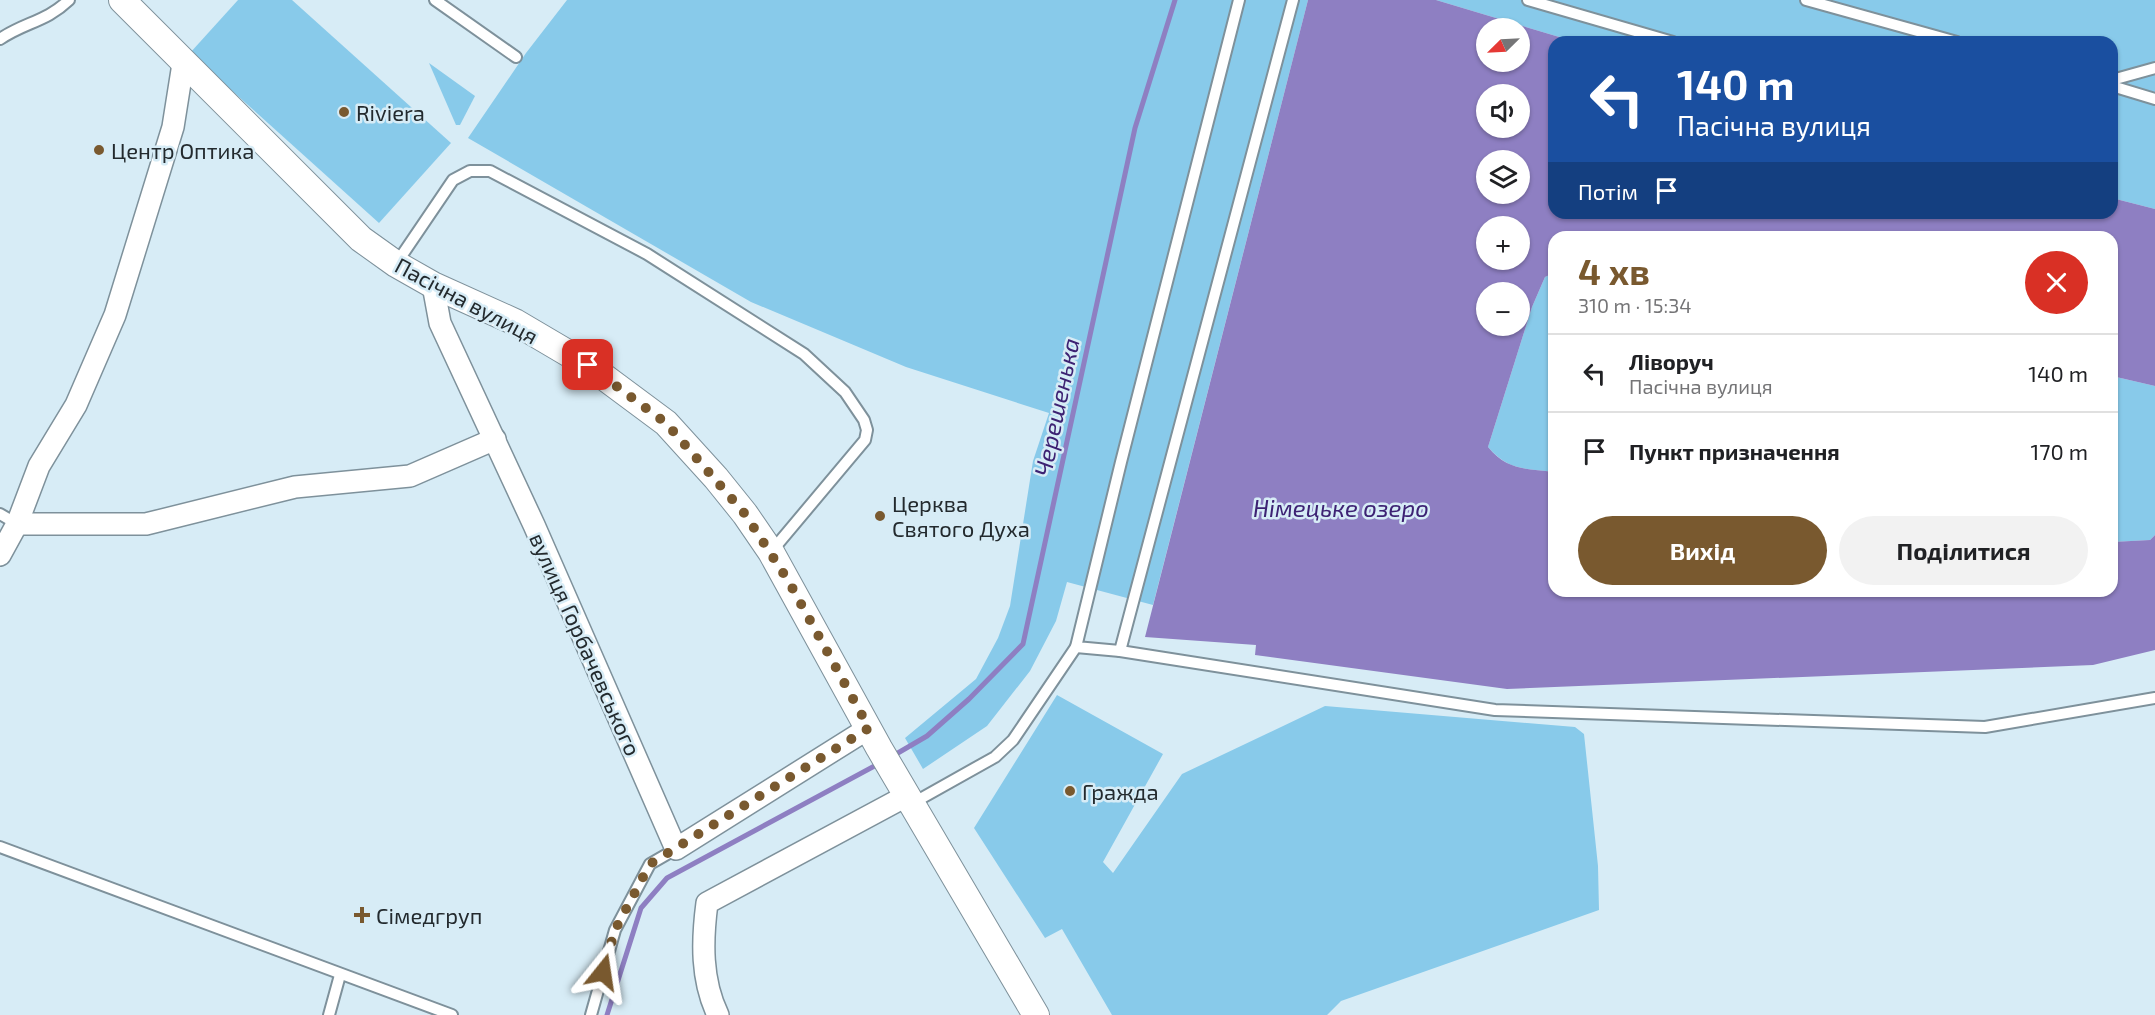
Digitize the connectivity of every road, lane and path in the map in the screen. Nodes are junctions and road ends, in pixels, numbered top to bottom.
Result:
1 (69, 0) edge
2 (122, 0) edge
3 (435, 0) edge
4 (1239, 0) edge
5 (1293, 0) edge
6 (1528, 0) edge
7 (1806, 0) edge
8 (1652, 36) edge
9 (1935, 36) edge
10 (0, 39) edge
11 (516, 57) dead end
12 (183, 64) junction
13 (2155, 68) edge
14 (2118, 78) edge
15 (2118, 88) edge
16 (2155, 99) edge
17 (396, 264) junction
18 (433, 285) junction
19 (495, 439) junction
20 (8, 519) edge
21 (771, 552) junction
22 (0, 555) edge
23 (1076, 647) junction
24 (1119, 651) junction
25 (2155, 698) edge
26 (874, 738) junction
27 (906, 792) junction
28 (0, 847) edge
29 (676, 849) junction
30 (340, 975) junction
31 (329, 1015) edge
32 (452, 1015) edge
33 (591, 1015) edge
34 (718, 1015) edge
35 (1036, 1015) edge

1 - 10 lane
2 - 12 street, Пасічна вулиця
3 - 11 lane
4 - 23 lane
5 - 24 lane
6 - 8 lane
7 - 9 lane
12 - 17 street, Пасічна вулиця
12 - 20 street
13 - 14 lane
15 - 16 lane
17 - 18 street, Пасічна вулиця
17 - 21 lane
18 - 19 street, вулиця Горбачевського
18 - 21 street, Пасічна вулиця
19 - 20 street
19 - 29 street, вулиця Горбачевського
20 - 22 street
21 - 26 street, Пасічна вулиця
23 - 24 lane
23 - 27 lane
24 - 25 lane
26 - 27 street, Пасічна вулиця
26 - 29 street
27 - 34 street
27 - 35 street, Пасічна вулиця
28 - 30 lane
29 - 33 lane
30 - 31 lane
30 - 32 lane

